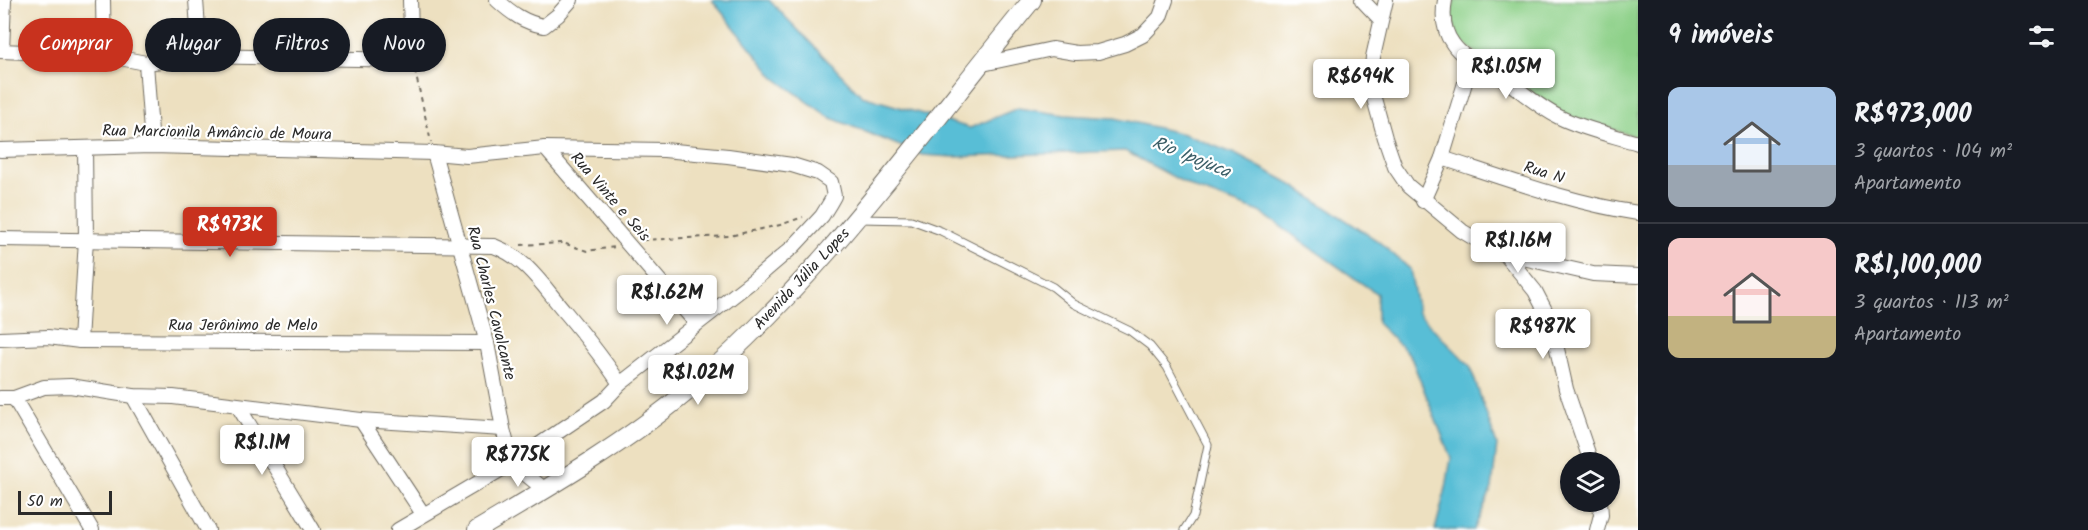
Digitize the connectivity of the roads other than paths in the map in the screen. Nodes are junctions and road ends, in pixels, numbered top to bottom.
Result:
1 (4, 0) edge
2 (103, 0) edge
3 (196, 0) edge
4 (410, 0) edge
5 (497, 0) edge
6 (571, 0) edge
7 (1032, 0) edge
8 (1166, 0) edge
9 (1362, 0) edge
10 (1386, 0) edge
11 (1445, 0) edge
12 (103, 18) edge
13 (197, 18) edge
14 (1381, 20) junction
15 (1, 51) edge
16 (18, 52) edge
17 (241, 57) edge
18 (1472, 60) junction
19 (975, 70) junction
20 (147, 72) edge
21 (1638, 143) edge
22 (152, 146) junction
23 (85, 148) junction
24 (545, 148) junction
25 (0, 150) edge
26 (434, 153) junction
27 (1442, 158) junction
28 (1423, 201) junction
29 (1638, 213) edge
30 (859, 216) junction
31 (0, 239) edge
32 (86, 239) junction
33 (460, 247) junction
34 (1505, 254) junction
35 (1638, 276) edge
36 (696, 323) junction
37 (0, 339) edge
38 (80, 341) junction
39 (487, 343) junction
40 (620, 384) junction
41 (133, 396) junction
42 (7, 398) edge
43 (238, 406) junction
44 (362, 420) junction
45 (503, 429) junction
46 (1588, 452) edge
47 (512, 463) junction
48 (545, 490) junction
49 (1601, 512) edge
50 (423, 514) junction
51 (92, 530) edge
52 (208, 530) edge
53 (313, 530) edge
54 (398, 530) edge
55 (477, 530) edge
56 (1184, 530) edge
57 (1597, 530) edge

1 - 15 street
2 - 12 street
3 - 13 street
4 - 17 street
5 - 6 street
7 - 19 main road, Avenida Júlia Lopes
8 - 19 street
9 - 14 street
10 - 14 street
11 - 18 street
14 - 28 street
15 - 16 street
18 - 21 street
18 - 27 street
19 - 30 main road, Avenida Júlia Lopes
20 - 22 street
22 - 23 street, Rua Marcionila Amâncio de Moura
22 - 26 street, Rua Marcionila Amâncio de Moura
23 - 25 street, Rua Marcionila Amâncio de Moura
23 - 32 street
24 - 26 street, Rua Marcionila Amâncio de Moura
24 - 36 street, Rua Vinte e Seis
24 - 36 street, Rua Marcionila Amâncio de Moura
26 - 33 street, Rua Charles Cavalcante
27 - 28 street
27 - 29 street, Rua N
28 - 34 street
30 - 48 main road, Avenida Júlia Lopes
30 - 56 lane
31 - 32 street
32 - 33 street
32 - 38 street
33 - 39 street, Rua Charles Cavalcante
33 - 40 street
34 - 35 street
34 - 46 street
36 - 40 street
37 - 38 street, Rua Jerônimo de Melo
38 - 39 street, Rua Jerônimo de Melo
39 - 45 street, Rua Charles Cavalcante
40 - 47 street
41 - 42 street
41 - 43 street
41 - 52 street
42 - 51 street
43 - 44 street
43 - 53 street
44 - 45 street
44 - 50 street
45 - 47 street, Rua Charles Cavalcante
47 - 48 street
47 - 50 street
48 - 55 main road, Avenida Júlia Lopes
49 - 57 street
50 - 54 street

